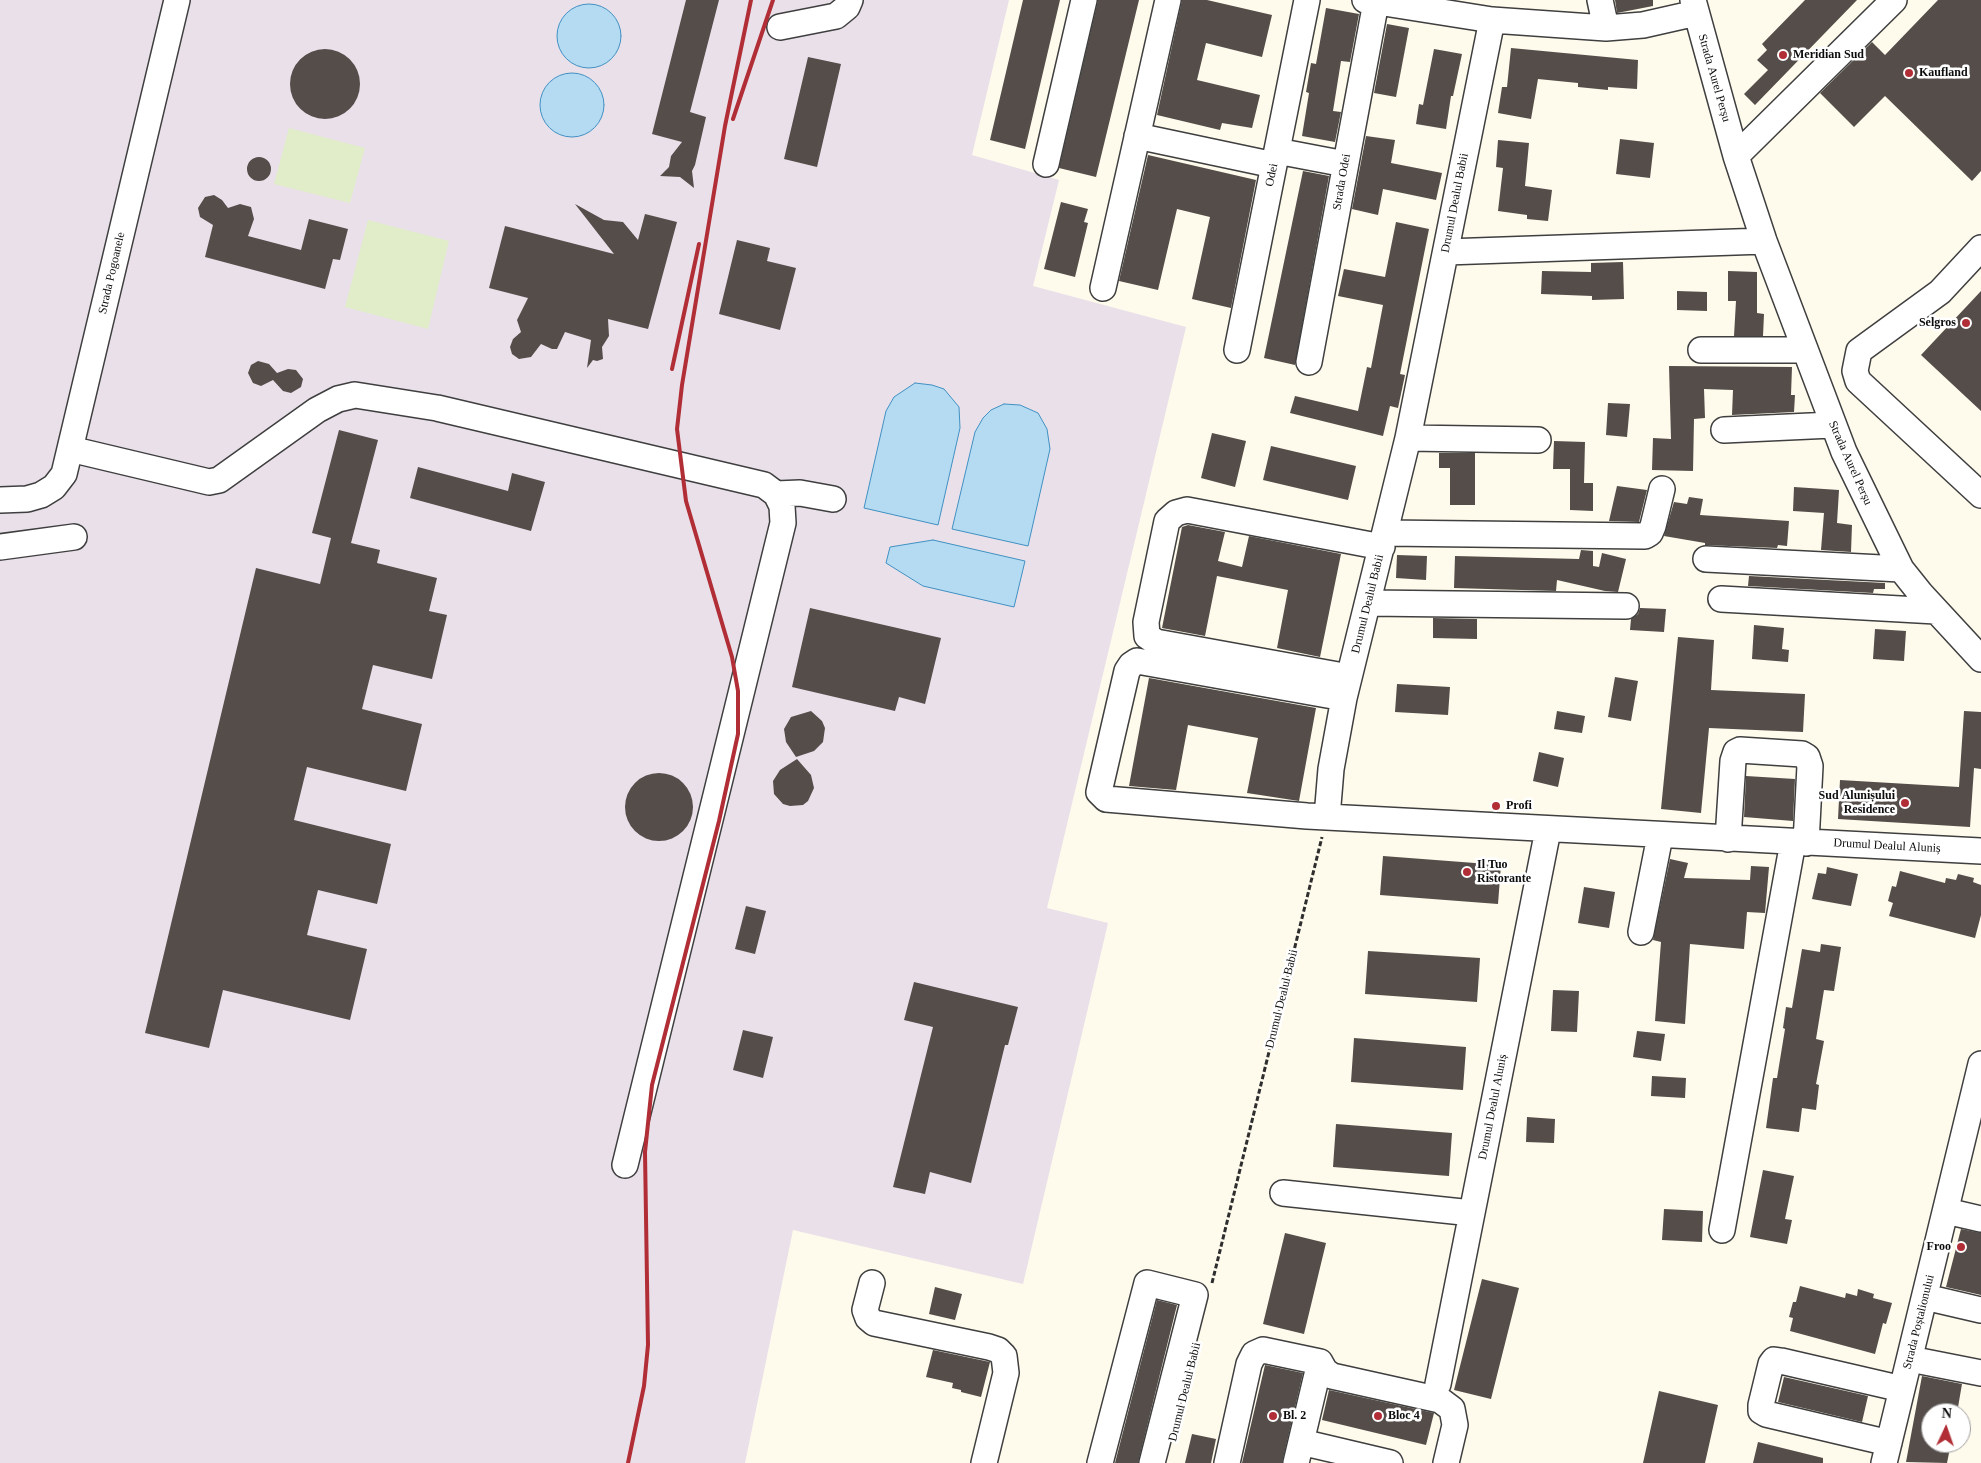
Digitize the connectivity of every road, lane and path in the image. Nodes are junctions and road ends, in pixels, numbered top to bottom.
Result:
1 (177, 0) edge
2 (850, 0) edge
3 (1084, 0) edge
4 (1168, 0) edge
5 (1307, 0) edge
6 (1600, 0) edge
7 (1894, 0) edge
8 (1370, 1) edge
9 (1694, 7) edge
10 (1492, 20) junction
11 (1618, 22) junction
12 (780, 27) dead end
13 (1137, 136) junction
14 (1736, 156) junction
15 (1275, 158) junction
16 (1046, 164) dead end
17 (1345, 164) junction
18 (1764, 241) junction
19 (1981, 248) edge
20 (1446, 252) junction
21 (1104, 288) dead end
22 (1237, 350) dead end
23 (1701, 350) dead end
24 (1804, 350) junction
25 (1309, 362) dead end
26 (1832, 425) junction
27 (1724, 430) dead end
28 (1408, 438) junction
29 (1538, 440) dead end
30 (70, 449) junction
31 (1662, 489) dead end
32 (776, 494) junction
33 (1981, 495) edge
34 (833, 499) dead end
35 (0, 500) edge
36 (74, 537) dead end
37 (1384, 540) junction
38 (0, 548) edge
39 (1706, 559) dead end
40 (1901, 569) junction
41 (1721, 599) dead end
42 (1368, 603) junction
43 (1626, 606) dead end
44 (1936, 611) junction
45 (1981, 659) edge
46 (1346, 688) junction
47 (1327, 817) junction
48 (1548, 830) junction
49 (1660, 836) junction
50 (1728, 839) junction
51 (1799, 842) junction
52 (1981, 851) edge
53 (1641, 932) dead end
54 (1981, 1064) edge
55 (625, 1165) dead end
56 (1283, 1193) dead end
57 (1946, 1211) junction
58 (1472, 1214) junction
59 (1981, 1219) edge
60 (1722, 1230) dead end
61 (872, 1283) dead end
62 (1210, 1289) dead end
63 (1925, 1297) junction
64 (1981, 1310) edge
65 (1910, 1359) junction
66 (1320, 1362) junction
67 (1981, 1373) edge
68 (1438, 1384) dead end
69 (1902, 1389) junction
70 (1298, 1452) edge
71 (1887, 1453) edge
72 (984, 1463) edge
73 (1100, 1463) edge
74 (1152, 1463) edge
75 (1227, 1463) edge
76 (1390, 1463) edge
77 (1446, 1463) edge

1 - 30 street, Strada Pogoanele
2 - 12 street
3 - 16 street
4 - 13 street
5 - 15 street, Odei
6 - 11 street
7 - 14 street
8 - 10 street, Strada Odei
8 - 17 street, Strada Odei
9 - 11 street, Strada Odei
9 - 14 street, Strada Aurel Perșu
10 - 11 street, Strada Odei
10 - 20 street, Drumul Dealul Babii
13 - 15 street
13 - 21 street
14 - 18 street, Strada Aurel Perșu
15 - 17 street
15 - 22 street, Odei
17 - 25 street, Strada Odei
18 - 20 street
18 - 24 street, Strada Aurel Perșu
19 - 33 street
20 - 28 street, Drumul Dealul Babii
23 - 24 street
24 - 26 street, Strada Aurel Perșu
26 - 27 street
26 - 40 street, Strada Aurel Perșu
28 - 29 street
28 - 37 street, Drumul Dealul Babii
30 - 32 street
30 - 35 street, Strada Pogoanele
31 - 37 street
32 - 34 street
32 - 55 street
36 - 38 street
37 - 42 street, Drumul Dealul Babii
37 - 46 street
39 - 40 street
40 - 44 street, Strada Aurel Perșu
41 - 44 street
42 - 43 street
42 - 46 street, Drumul Dealul Babii
44 - 45 street, Strada Aurel Perșu
46 - 47 street, Drumul Dealul Babii
46 - 47 street, Drumul Dealul Aluniș
47 - 48 street, Drumul Dealul Aluniș
47 - 62 path, Drumul Dealul Babii
48 - 49 street, Drumul Dealul Aluniș
48 - 58 street, Drumul Dealul Aluniș
49 - 50 street, Drumul Dealul Aluniș
49 - 53 street
50 - 51 street, Drumul Dealul Aluniș
50 - 51 street
51 - 52 street, Drumul Dealul Aluniș
51 - 60 street
54 - 57 street, Strada Poștalionului
56 - 58 street
57 - 59 street
57 - 63 street, Strada Poștalionului
58 - 68 street, Drumul Dealul Aluniș
61 - 72 street
63 - 64 street
63 - 65 street, Strada Poștalionului
65 - 67 street
65 - 69 street, Strada Poștalionului
66 - 70 street
66 - 75 street
66 - 77 street
69 - 71 street, Strada Poștalionului
69 - 71 street
70 - 76 street
73 - 74 street

